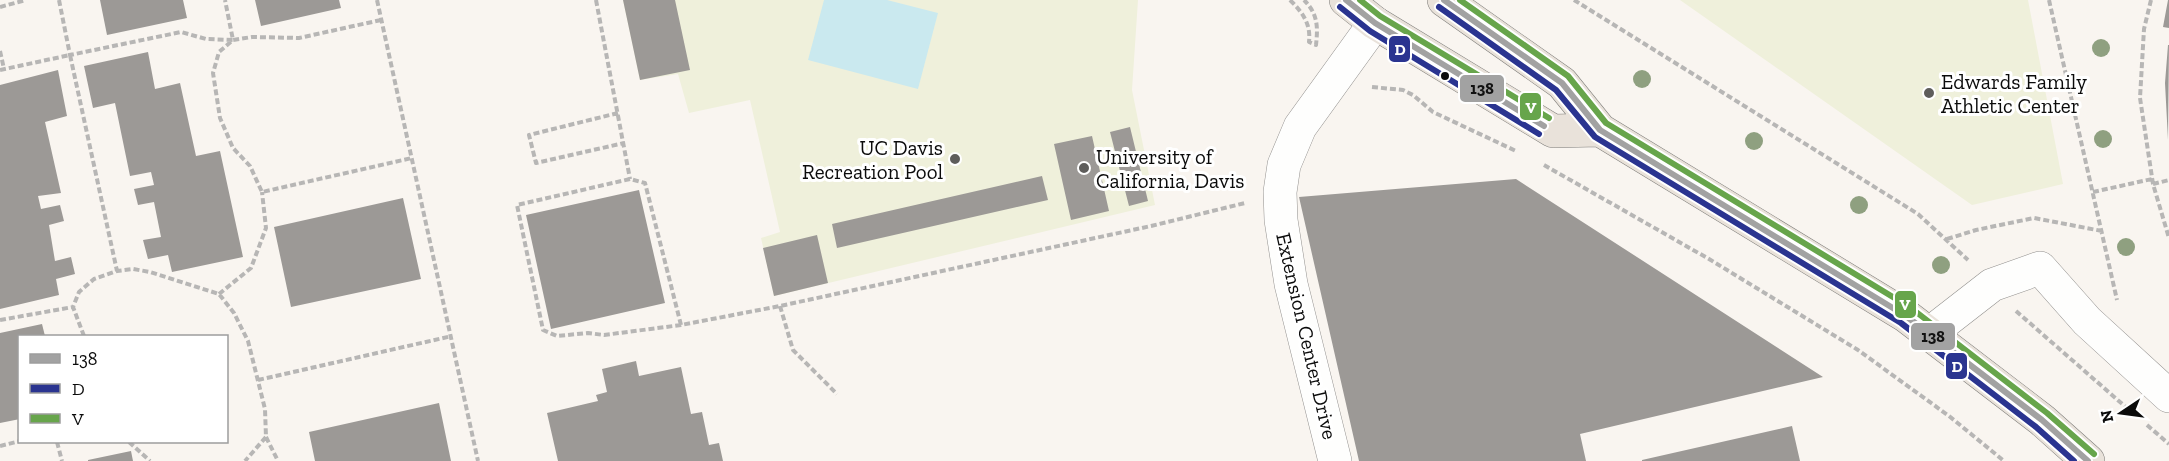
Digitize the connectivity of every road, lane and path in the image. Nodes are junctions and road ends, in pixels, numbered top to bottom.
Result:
1 (26, 0) edge
2 (59, 0) edge
3 (225, 0) edge
4 (377, 0) edge
5 (596, 0) edge
6 (1290, 0) edge
7 (1304, 0) edge
8 (1346, 0) edge
9 (1444, 0) edge
10 (1574, 0) edge
11 (2049, 0) edge
12 (2151, 0) edge
13 (0, 6) edge
14 (381, 20) junction
15 (1375, 23) junction
16 (233, 40) junction
17 (0, 51) edge
18 (70, 55) junction
19 (2, 70) edge
20 (1371, 87) dead end
21 (618, 113) junction
22 (1600, 130) junction
23 (624, 143) junction
24 (1522, 154) dead end
25 (412, 158) junction
26 (1541, 164) dead end
27 (630, 179) junction
28 (2169, 180) edge
29 (2153, 181) junction
30 (262, 192) junction
31 (2093, 192) junction
32 (1253, 201) dead end
33 (2102, 231) junction
34 (2169, 238) edge
35 (1946, 239) junction
36 (117, 271) junction
37 (1992, 285) junction
38 (219, 294) junction
39 (2118, 304) dead end
40 (780, 306) junction
41 (73, 307) junction
42 (0, 320) edge
43 (681, 325) junction
44 (1929, 334) junction
45 (84, 335) edge
46 (452, 336) junction
47 (258, 380) junction
48 (837, 394) dead end
49 (2169, 396) edge
50 (2134, 414) dead end
51 (2143, 422) dead end
52 (266, 437) junction
53 (18, 442) edge
54 (58, 443) edge
55 (131, 443) edge
56 (2169, 444) edge
57 (0, 446) edge
58 (62, 461) edge
59 (150, 461) edge
60 (245, 461) edge
61 (278, 461) edge
62 (478, 461) edge
63 (1335, 461) edge
64 (2004, 461) edge
65 (2088, 461) edge

1 - 13 path
2 - 18 path
3 - 16 path
4 - 14 path
5 - 21 path
6 - 7 path
8 - 15 main road
9 - 22 main road
10 - 35 path
11 - 31 path
12 - 29 path
14 - 16 path
14 - 25 path
15 - 22 main road
15 - 63 street, Extension Center Drive
16 - 18 path
16 - 30 path
17 - 19 path
18 - 19 path
18 - 36 path
20 - 24 path
21 - 23 path
21 - 23 path
22 - 44 main road
23 - 27 path
25 - 30 path
25 - 46 path
26 - 64 path
27 - 43 path
27 - 43 path
28 - 29 path
29 - 31 path
29 - 34 path
30 - 38 path
31 - 33 path
32 - 40 path
33 - 35 path
33 - 39 path
35 - 37 path
36 - 38 path
36 - 41 path
37 - 44 street
37 - 49 street
37 - 50 path
38 - 47 path
40 - 43 path
40 - 48 path
41 - 42 path
41 - 45 path
44 - 65 main road
46 - 47 path
46 - 62 path
47 - 52 path
51 - 56 path
52 - 60 path
52 - 61 path
53 - 57 path
54 - 58 path
55 - 59 path

